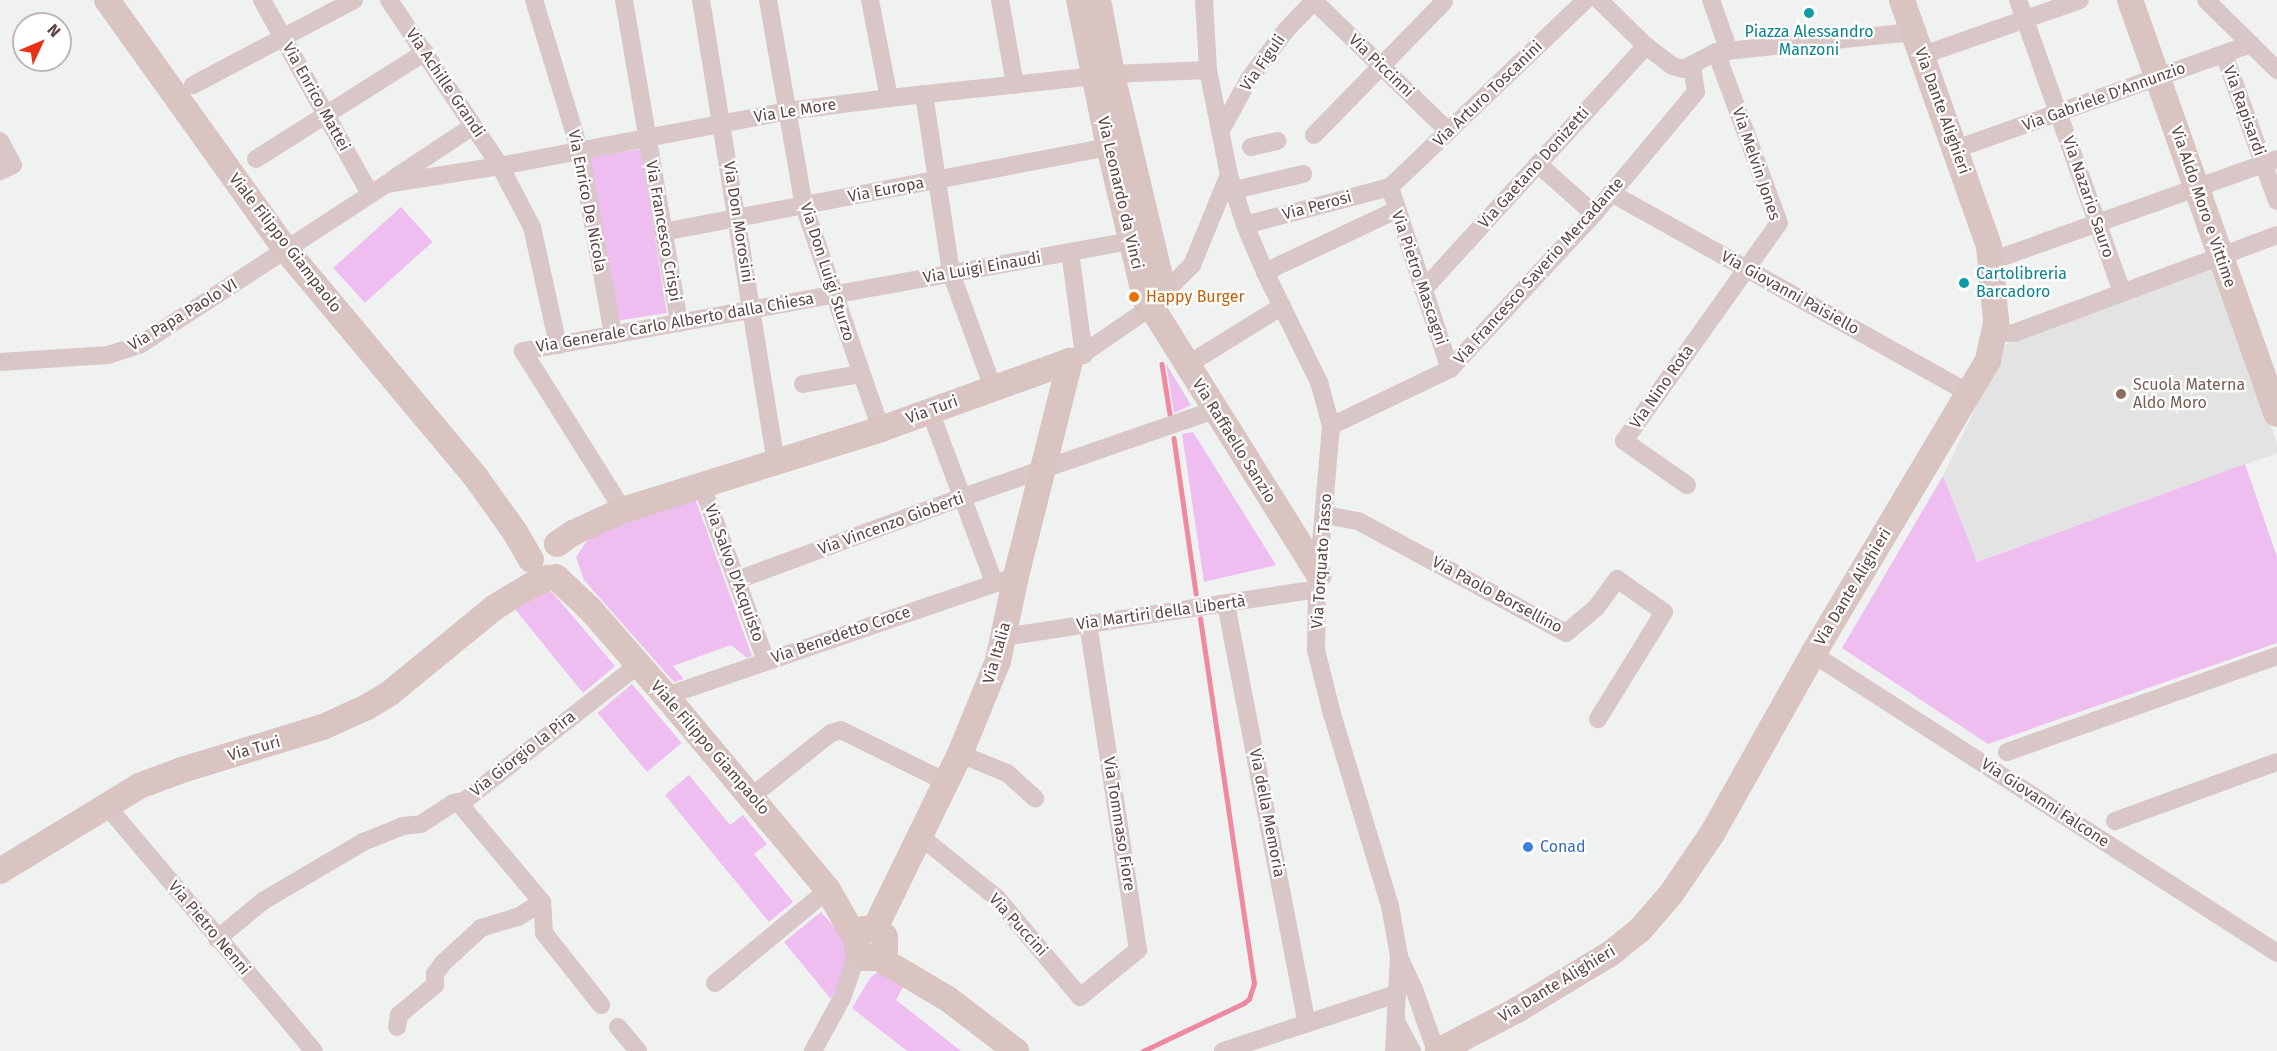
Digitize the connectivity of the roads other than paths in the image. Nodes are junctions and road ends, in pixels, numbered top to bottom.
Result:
1 (107, 0) edge
2 (262, 0) edge
3 (354, 0) edge
4 (389, 0) edge
5 (534, 0) edge
6 (624, 0) edge
7 (701, 0) edge
8 (768, 0) edge
9 (870, 0) edge
10 (1000, 0) edge
11 (1080, 0) edge
12 (1098, 0) edge
13 (1204, 0) edge
14 (1586, 0) edge
15 (1599, 0) edge
16 (1711, 0) edge
17 (1902, 0) edge
18 (2018, 0) edge
19 (2080, 0) edge
20 (2130, 0) edge
21 (2206, 0) edge
22 (1314, 1) edge
23 (1444, 2) dead end
24 (2025, 19) junction
25 (1913, 32) junction
26 (283, 38) junction
27 (2251, 44) junction
28 (1646, 46) junction
29 (425, 52) junction
30 (1722, 52) junction
31 (2224, 54) junction
32 (1923, 56) junction
33 (1692, 66) junction
34 (1382, 67) junction
35 (1208, 70) junction
36 (2277, 70) edge
37 (1103, 75) junction
38 (2157, 78) junction
39 (193, 85) dead end
40 (1015, 85) junction
41 (924, 94) junction
42 (888, 98) junction
43 (788, 111) junction
44 (2059, 114) junction
45 (326, 116) junction
46 (722, 124) junction
47 (473, 126) junction
48 (1448, 131) junction
49 (1220, 132) junction
50 (1314, 135) dead end
51 (647, 138) junction
52 (0, 141) edge
53 (1277, 141) dead end
54 (1109, 147) junction
55 (1237, 149) junction
56 (1956, 149) junction
57 (580, 150) junction
58 (256, 159) dead end
59 (2270, 161) edge
60 (1538, 164) junction
61 (500, 166) junction
62 (6, 168) edge
63 (1303, 174) dead end
64 (936, 181) junction
65 (1231, 183) junction
66 (386, 184) junction
67 (1390, 187) junction
68 (2196, 189) junction
69 (1611, 193) junction
70 (370, 194) junction
71 (2277, 201) edge
72 (804, 206) junction
73 (1396, 210) junction
74 (1594, 213) junction
75 (738, 218) junction
76 (2097, 224) junction
77 (1245, 225) junction
78 (663, 232) junction
79 (2277, 235) edge
80 (1130, 241) junction
81 (286, 250) junction
82 (1070, 252) junction
83 (2220, 256) junction
84 (1991, 261) junction
85 (1746, 268) junction
86 (1265, 272) junction
87 (951, 273) junction
88 (1423, 290) junction
89 (2121, 292) junction
90 (834, 294) junction
91 (1154, 303) junction
92 (1282, 306) junction
93 (751, 310) junction
94 (679, 323) junction
95 (1995, 333) junction
96 (613, 335) junction
97 (558, 345) junction
98 (1077, 358) junction
99 (0, 362) edge
100 (1187, 365) junction
101 (1450, 369) junction
102 (861, 374) junction
103 (803, 384) dead end
104 (993, 388) junction
105 (1969, 393) junction
106 (1214, 410) junction
107 (930, 411) junction
108 (2277, 414) edge
109 (1331, 426) junction
110 (880, 429) junction
111 (776, 462) junction
112 (1045, 469) junction
113 (1687, 485) dead end
114 (702, 486) junction
115 (963, 497) junction
116 (623, 510) junction
117 (1326, 515) junction
118 (548, 561) junction
119 (1005, 579) junction
120 (737, 580) junction
121 (1318, 582) junction
122 (1226, 604) junction
123 (1088, 623) junction
124 (1004, 637) junction
125 (1813, 654) junction
126 (2277, 656) edge
127 (766, 661) junction
128 (638, 665) junction
129 (666, 696) junction
130 (1598, 719) dead end
131 (2007, 752) dead end
132 (960, 754) junction
133 (2277, 762) edge
134 (946, 782) junction
135 (752, 796) junction
136 (1035, 798) dead end
137 (458, 802) junction
138 (106, 805) junction
139 (2115, 821) dead end
140 (921, 837) junction
141 (0, 871) edge
142 (828, 890) junction
143 (542, 902) junction
144 (218, 939) junction
145 (871, 944) junction
146 (2277, 953) edge
147 (1399, 956) junction
148 (715, 982) dead end
149 (1396, 994) junction
150 (1080, 997) joint
151 (601, 1005) dead end
152 (1396, 1021) junction
153 (1307, 1023) junction
154 (397, 1027) dead end
155 (618, 1028) dead end
156 (314, 1051) edge
157 (638, 1051) edge
158 (813, 1051) edge
159 (1016, 1051) edge
160 (1223, 1051) edge
161 (1394, 1051) edge
162 (1412, 1051) edge
163 (1437, 1051) edge

1 - 81 street, Viale Filippo Giampaolo
2 - 26 street, Via Enrico Mattei
3 - 26 street
4 - 29 street, Via Achille Grandi
5 - 57 street, Via Enrico De Nicola
6 - 51 street, Via Francesco Crispi
7 - 46 street, Via Don Morosini
8 - 43 street, Via Don Luigi Sturzo
9 - 42 street
10 - 40 street
11 - 37 street
12 - 37 street
13 - 35 street, Via Torquato Tasso
14 - 48 street, Via Arturo Toscanini
15 - 28 street
16 - 30 street
17 - 25 street, Via Dante Alighieri
18 - 24 street, Via Nazario Sauro
19 - 24 street
20 - 38 street, Via Aldo Moro e Vittime
21 - 27 street
22 - 34 street, Via Piccinni
22 - 49 street, Via Figuli
23 - 34 street
24 - 32 street
24 - 44 street, Via Nazario Sauro
25 - 30 street
25 - 32 street, Via Dante Alighieri
26 - 39 street
26 - 45 street, Via Enrico Mattei
27 - 31 street, Via Gabriele D'Annunzio
27 - 36 street
28 - 33 street
28 - 60 street, Via Gaetano Donizetti
29 - 45 street
29 - 47 street, Via Achille Grandi
30 - 33 street
30 - 85 street, Via Melvin Jones
31 - 38 street, Via Gabriele D'Annunzio
31 - 59 street, Via Rapisardi
32 - 56 street, Via Dante Alighieri
33 - 69 street, Via Francesco Saverio Mercadante
34 - 48 street, Via Piccinni
34 - 50 street
35 - 37 street, Via Le More
35 - 49 street, Via Torquato Tasso
37 - 40 street, Via Le More
37 - 54 street, Via Leonardo da Vinci
37 - 91 street
38 - 44 street, Via Gabriele D'Annunzio
38 - 68 street, Via Aldo Moro e Vittime
40 - 41 street, Via Le More
41 - 42 street, Via Le More
41 - 64 street
42 - 43 street, Via Le More
43 - 46 street, Via Le More
43 - 72 street, Via Don Luigi Sturzo
44 - 56 street, Via Gabriele D'Annunzio
44 - 76 street, Via Nazario Sauro
45 - 58 street
45 - 70 street, Via Enrico Mattei
46 - 51 street, Via Le More
46 - 75 street, Via Don Morosini
47 - 61 street, Via Achille Grandi
47 - 66 street, Via Le More
48 - 67 street, Via Arturo Toscanini
49 - 55 street, Via Torquato Tasso
51 - 57 street, Via Le More
51 - 78 street, Via Francesco Crispi
52 - 62 street
53 - 55 street
54 - 64 street, Via Europa
54 - 80 street, Via Leonardo da Vinci
55 - 65 street, Via Torquato Tasso
56 - 84 street, Via Dante Alighieri
57 - 61 street, Via Le More
57 - 96 street, Via Enrico De Nicola
59 - 68 street
59 - 71 street, Via Rapisardi
60 - 74 street
60 - 88 street, Via Gaetano Donizetti
61 - 66 street, Via Le More
61 - 97 street, Via Achille Grandi
63 - 65 street
64 - 72 street, Via Europa
64 - 87 street
65 - 77 street, Via Torquato Tasso
65 - 91 street, Via Turi
66 - 70 street, Via Le More
67 - 73 street, Via Pietro Mascagni
67 - 77 street, Via Perosi
68 - 76 street
68 - 83 street, Via Aldo Moro e Vittime
69 - 74 street, Via Francesco Saverio Mercadante
69 - 85 street, Via Giovanni Paisiello
70 - 81 street, Via Le More
72 - 75 street, Via Europa
72 - 90 street, Via Don Luigi Sturzo
73 - 86 street
73 - 88 street, Via Pietro Mascagni
74 - 101 street, Via Francesco Saverio Mercadante
75 - 78 street, Via Europa
75 - 93 street, Via Don Morosini
76 - 84 street
76 - 89 street, Via Nazario Sauro
77 - 86 street, Via Torquato Tasso
78 - 94 street, Via Francesco Crispi
79 - 83 street
80 - 82 street, Via Luigi Einaudi
80 - 91 street, Via Leonardo da Vinci
81 - 99 street, Via Papa Paolo VI
81 - 118 street, Viale Filippo Giampaolo
82 - 87 street, Via Luigi Einaudi
82 - 98 street
83 - 89 street
83 - 108 street, Via Aldo Moro e Vittime
84 - 95 street, Via Dante Alighieri
85 - 105 street, Via Giovanni Paisiello
85 - 113 street, Via Nino Rota
86 - 92 street, Via Torquato Tasso
87 - 90 street, Via Luigi Einaudi
87 - 104 street
88 - 101 street, Via Pietro Mascagni
89 - 95 street
90 - 93 street, Via Generale Carlo Alberto dalla Chiesa
90 - 102 street, Via Don Luigi Sturzo
91 - 98 street, Via Turi
91 - 100 street, Via Raffaello Sanzio
92 - 100 street
92 - 109 street, Via Torquato Tasso
93 - 94 street, Via Generale Carlo Alberto dalla Chiesa
93 - 111 street, Via Don Morosini
94 - 96 street, Via Generale Carlo Alberto dalla Chiesa
95 - 105 street, Via Dante Alighieri
96 - 97 street, Via Generale Carlo Alberto dalla Chiesa
97 - 116 street, Via Generale Carlo Alberto dalla Chiesa
98 - 104 street, Via Turi
98 - 112 street, Via Italia
100 - 106 street, Via Raffaello Sanzio
101 - 109 street, Via Francesco Saverio Mercadante
102 - 103 street
102 - 110 street, Via Don Luigi Sturzo
104 - 107 street, Via Turi
105 - 125 street, Via Dante Alighieri
106 - 112 street, Via Vincenzo Gioberti
106 - 121 street, Via Raffaello Sanzio
107 - 110 street, Via Turi
107 - 115 street
109 - 117 street, Via Torquato Tasso
110 - 111 street, Via Turi
111 - 114 street, Via Turi
112 - 115 street, Via Vincenzo Gioberti
112 - 119 street, Via Italia
114 - 116 street, Via Turi
114 - 120 street, Via Salvo D'Acquisto
115 - 119 street
115 - 120 street, Via Vincenzo Gioberti
116 - 118 street, Via Turi
117 - 121 street, Via Torquato Tasso
117 - 130 street, Via Paolo Borsellino
118 - 128 street, Viale Filippo Giampaolo
118 - 138 street, Via Turi
119 - 124 street, Via Italia
119 - 127 street, Via Benedetto Croce
120 - 127 street, Via Salvo D'Acquisto
121 - 122 street, Via Martiri della Libertà
121 - 147 street, Via Torquato Tasso
122 - 123 street, Via Martiri della Libertà
122 - 153 street, Via della Memoria
123 - 124 street, Via Martiri della Libertà
123 - 150 street, Via Tommaso Fiore
124 - 132 street, Via Italia
125 - 146 street, Via Giovanni Falcone
125 - 163 street, Via Dante Alighieri
126 - 131 street
127 - 129 street, Via Benedetto Croce
128 - 129 street, Viale Filippo Giampaolo
128 - 137 street, Via Giorgio la Pira
129 - 135 street, Viale Filippo Giampaolo
132 - 134 street, Via Italia
132 - 136 street
133 - 139 street
134 - 135 street
134 - 140 street, Via Italia
135 - 142 street, Viale Filippo Giampaolo
137 - 143 street
137 - 144 street, Via Giorgio la Pira
138 - 141 street, Via Turi
138 - 144 street, Via Pietro Nenni
140 - 145 street, Via Italia
140 - 150 street, Via Puccini
142 - 145 street, Viale Filippo Giampaolo
142 - 148 street
143 - 151 street
143 - 154 street
144 - 156 street, Via Pietro Nenni
145 - 158 street, Via Italia
145 - 159 street, Viale Filippo Giampaolo
147 - 149 street, Via Torquato Tasso
147 - 163 street, Via Torquato Tasso
149 - 152 street, Via Torquato Tasso
149 - 153 street
152 - 161 street, Via Torquato Tasso
152 - 162 street
153 - 160 street
155 - 157 street

